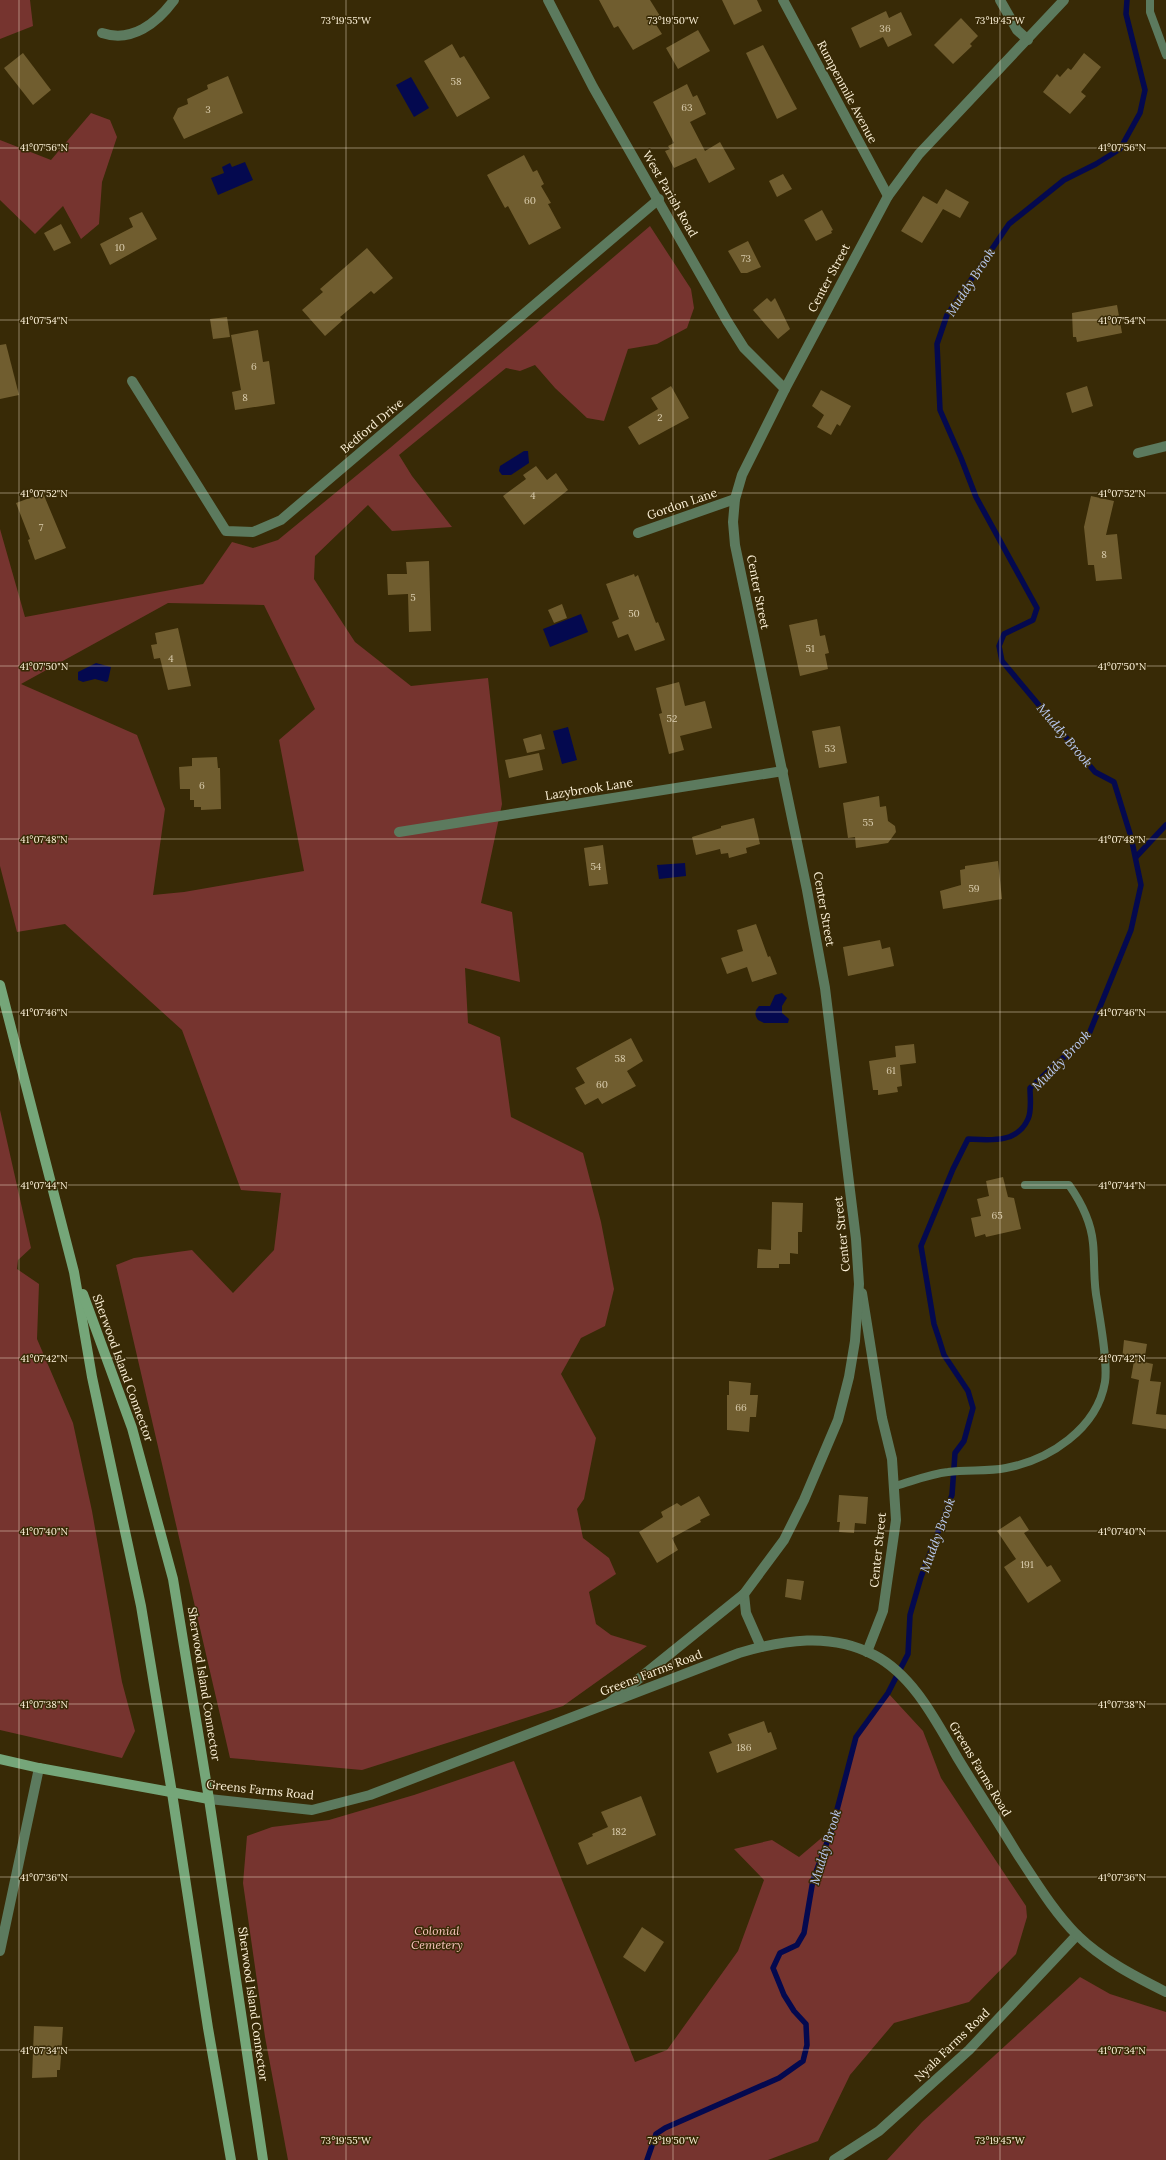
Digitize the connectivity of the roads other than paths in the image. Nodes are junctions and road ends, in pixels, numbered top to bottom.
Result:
1 (174, 0) edge
2 (548, 0) edge
3 (783, 0) edge
4 (1000, 0) edge
5 (1064, 0) edge
6 (1150, 0) edge
7 (102, 33) dead end
8 (1028, 40) junction
9 (1166, 55) edge
10 (888, 196) junction
11 (659, 199) junction
12 (132, 381) dead end
13 (785, 389) junction
14 (1166, 446) edge
15 (1138, 453) dead end
16 (735, 499) junction
17 (638, 533) dead end
18 (782, 771) junction
19 (399, 832) dead end
20 (0, 985) edge
21 (1025, 1185) dead end
22 (74, 1272) junction
23 (860, 1284) junction
24 (895, 1486) junction
25 (744, 1594) junction
26 (761, 1647) junction
27 (867, 1652) junction
28 (607, 1704) junction
29 (0, 1759) edge
30 (38, 1768) junction
31 (172, 1793) junction
32 (209, 1798) junction
33 (1077, 1935) junction
34 (0, 1951) edge
35 (1166, 1992) edge
36 (231, 2160) edge
37 (263, 2160) edge
38 (834, 2160) edge

1 - 7 street
2 - 11 street, West Parish Road
3 - 10 street, Rumpenmile Avenue
4 - 8 street
5 - 8 street, Center Street
6 - 9 lane
8 - 10 street, Center Street
10 - 13 street, Center Street
11 - 12 street, Bedford Drive
11 - 13 street, West Parish Road
13 - 16 street, Center Street
14 - 15 street
16 - 17 street, Gordon Lane
16 - 18 street, Center Street
18 - 19 street, Lazybrook Lane
18 - 23 street, Center Street
20 - 22 main road, Sherwood Island Connector
21 - 24 lane
22 - 31 main road, Sherwood Island Connector
22 - 32 main road, Sherwood Island Connector
23 - 24 street, Center Street
23 - 25 street, Center Street
24 - 27 street, Center Street
25 - 26 street
25 - 28 street, Center Street
26 - 27 street, Greens Farms Road
26 - 28 street, Greens Farms Road
27 - 33 street, Greens Farms Road
28 - 32 street, Greens Farms Road
29 - 30 main road, Greens Farms Road
30 - 31 main road, Greens Farms Road
30 - 34 street
31 - 32 main road, Greens Farms Road
31 - 36 main road, Sherwood Island Connector
32 - 37 main road, Sherwood Island Connector
33 - 35 street, Greens Farms Road
33 - 38 street, Nyala Farms Road

